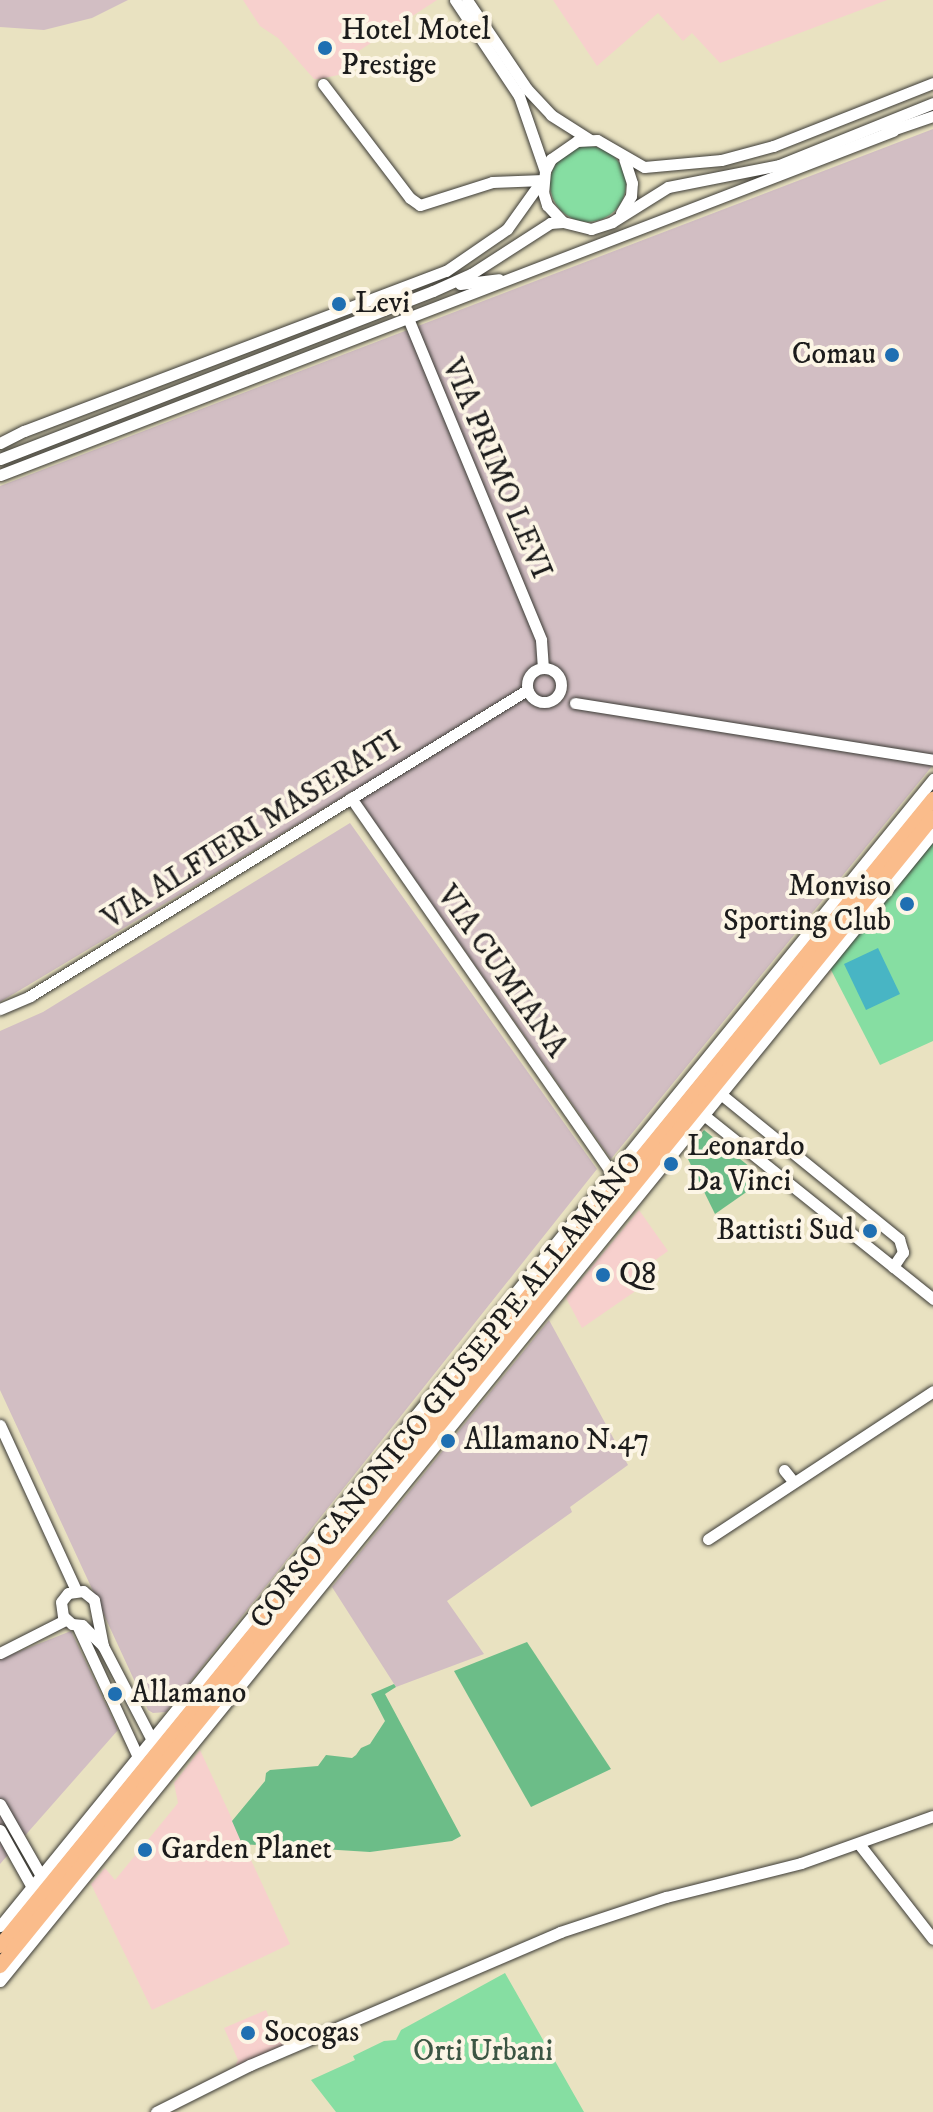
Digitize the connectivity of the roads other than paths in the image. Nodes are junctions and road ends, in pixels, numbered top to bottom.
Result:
1 (455, 0) edge
2 (467, 0) edge
3 (478, 25) junction
4 (933, 83) edge
5 (323, 84) dead end
6 (933, 103) edge
7 (933, 116) edge
8 (893, 131) junction
9 (842, 139) junction
10 (590, 140) junction
11 (624, 158) junction
12 (544, 175) junction
13 (618, 217) junction
14 (563, 222) junction
15 (515, 277) junction
16 (397, 290) junction
17 (433, 291) junction
18 (401, 303) junction
19 (407, 318) junction
20 (0, 443) edge
21 (0, 459) edge
22 (0, 475) edge
23 (543, 667) junction
24 (561, 689) junction
25 (527, 690) junction
26 (552, 701) junction
27 (575, 703) junction
28 (933, 760) edge
29 (933, 779) edge
30 (351, 798) junction
31 (933, 799) edge
32 (933, 817) edge
33 (933, 833) edge
34 (0, 1009) edge
35 (717, 1091) junction
36 (691, 1105) junction
37 (775, 1139) junction
38 (760, 1159) junction
39 (612, 1174) junction
40 (893, 1267) junction
41 (933, 1299) edge
42 (933, 1391) edge
43 (0, 1425) edge
44 (784, 1470) dead end
45 (793, 1481) junction
46 (708, 1539) dead end
47 (76, 1590) junction
48 (95, 1614) junction
49 (60, 1622) junction
50 (81, 1629) junction
51 (103, 1646) junction
52 (0, 1653) edge
53 (113, 1703) junction
54 (137, 1714) junction
55 (165, 1752) junction
56 (137, 1755) junction
57 (0, 1804) edge
58 (933, 1816) edge
59 (0, 1830) edge
60 (859, 1844) junction
61 (41, 1876) junction
62 (32, 1887) junction
63 (0, 1926) edge
64 (933, 1939) edge
65 (0, 1946) edge
66 (0, 1966) edge
67 (0, 1981) edge
68 (156, 2112) edge

1 - 3 street
2 - 3 street
3 - 10 street
3 - 12 street
4 - 11 street
5 - 12 street
6 - 9 street
7 - 8 street
8 - 9 street
8 - 15 street
9 - 13 street
10 - 11 street
10 - 12 street
11 - 13 street
12 - 14 street
12 - 16 street
13 - 14 street
14 - 17 street
15 - 17 street
15 - 19 street
16 - 18 street, VIA PRIMO LEVI
16 - 20 street
17 - 18 street
18 - 19 street, VIA PRIMO LEVI
18 - 21 street
19 - 22 street
19 - 23 street, VIA PRIMO LEVI
23 - 24 street
23 - 25 street
24 - 26 street
24 - 27 street
25 - 26 street
25 - 30 street, VIA ALFIERI MASERATI
26 - 27 street
27 - 28 street
29 - 36 street, CORSO CANONICO GIUSEPPE ALLAMANO
30 - 34 street, VIA ALFIERI MASERATI
30 - 39 street, VIA CUMIANA
31 - 36 main road, CORSO CANONICO GIUSEPPE ALLAMANO
32 - 35 main road, CORSO CANONICO GIUSEPPE ALLAMANO
33 - 35 street, CORSO CANONICO GIUSEPPE ALLAMANO
35 - 36 main road, CORSO CANONICO GIUSEPPE ALLAMANO
35 - 37 street
36 - 38 street
36 - 39 street, CORSO CANONICO GIUSEPPE ALLAMANO
36 - 55 main road, CORSO CANONICO GIUSEPPE ALLAMANO
36 - 55 street, CORSO CANONICO GIUSEPPE ALLAMANO
37 - 38 street
37 - 40 street
38 - 40 street
39 - 55 street, CORSO CANONICO GIUSEPPE ALLAMANO
40 - 41 street
42 - 45 street
43 - 47 street
44 - 45 street
45 - 46 street
47 - 48 street
47 - 49 street
48 - 50 street
48 - 51 street
49 - 50 street
49 - 52 street
50 - 51 street
50 - 53 street
51 - 54 street
53 - 54 street
53 - 56 street
54 - 55 street
55 - 56 street, CORSO CANONICO GIUSEPPE ALLAMANO
55 - 65 main road, CORSO CANONICO GIUSEPPE ALLAMANO
55 - 66 main road, CORSO CANONICO GIUSEPPE ALLAMANO
55 - 67 street, CORSO CANONICO GIUSEPPE ALLAMANO
56 - 61 street, CORSO CANONICO GIUSEPPE ALLAMANO
57 - 61 street
58 - 60 street
59 - 62 street
60 - 64 street
60 - 68 street
61 - 62 street, CORSO CANONICO GIUSEPPE ALLAMANO
62 - 63 street, CORSO CANONICO GIUSEPPE ALLAMANO

